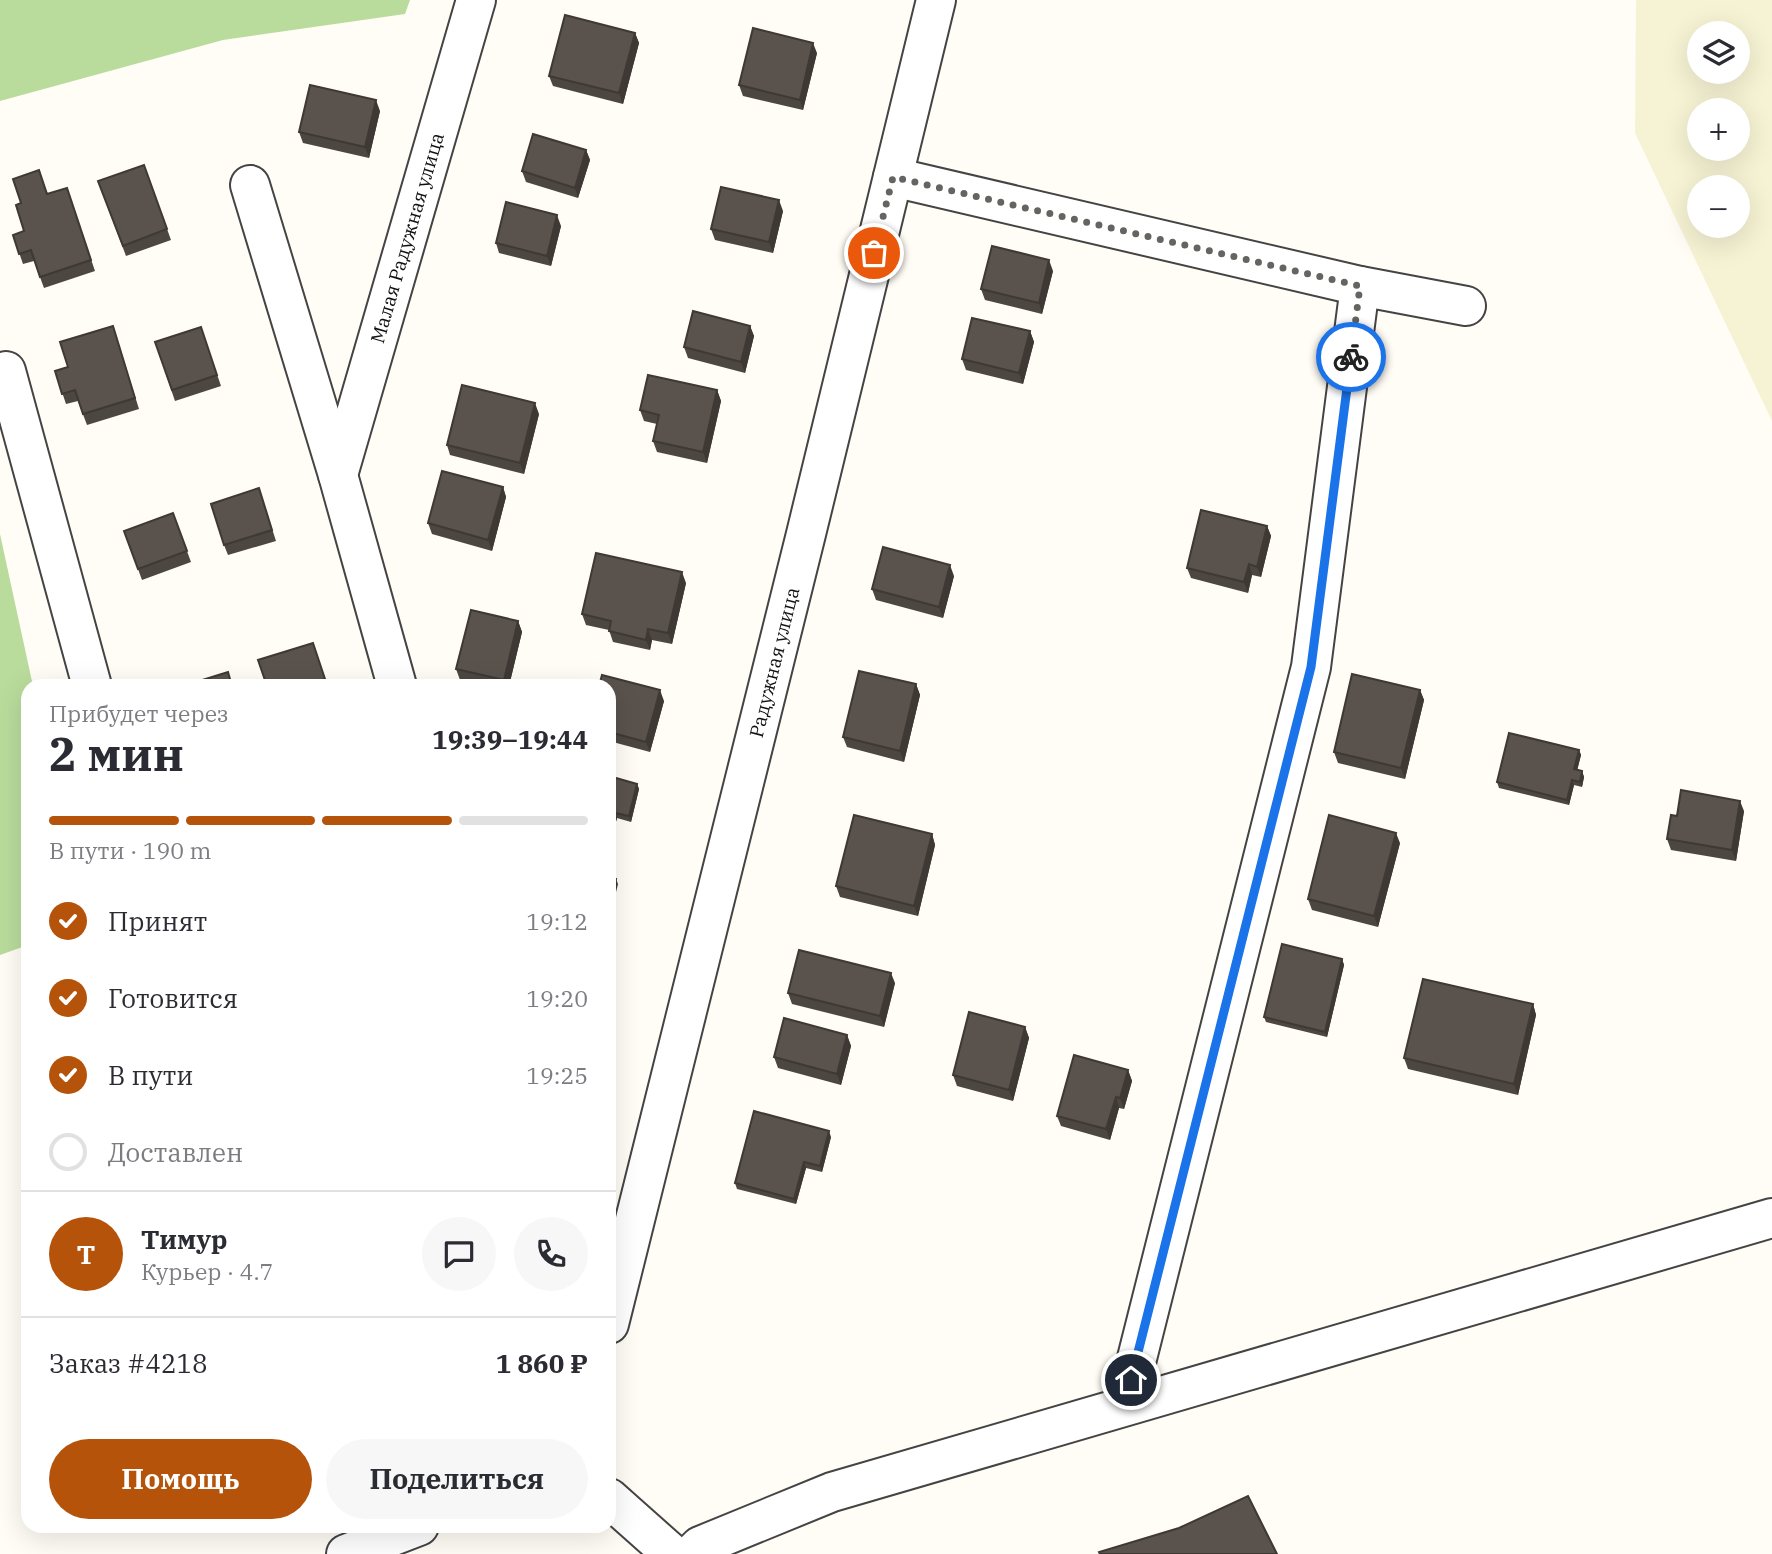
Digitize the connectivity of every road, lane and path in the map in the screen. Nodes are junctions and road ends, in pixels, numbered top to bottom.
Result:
1 (476, 0) edge
2 (936, 0) edge
3 (893, 177) junction
4 (250, 185) dead end
5 (1360, 286) junction
6 (1466, 306) dead end
7 (6, 371) dead end
8 (338, 475) junction
9 (90, 679) edge
10 (395, 679) edge
11 (1772, 1218) edge
12 (616, 1296) edge
13 (1125, 1406) junction
14 (616, 1504) edge
15 (391, 1533) edge
16 (352, 1543) edge
17 (672, 1554) edge
18 (692, 1554) edge

1 - 8 street, Малая Радужная улица
2 - 3 street, Радужная улица
3 - 5 street
3 - 12 street, Радужная улица
4 - 8 street
5 - 6 street
5 - 13 street
7 - 9 street
8 - 10 street
11 - 13 street
13 - 18 street
14 - 17 street
15 - 16 street

